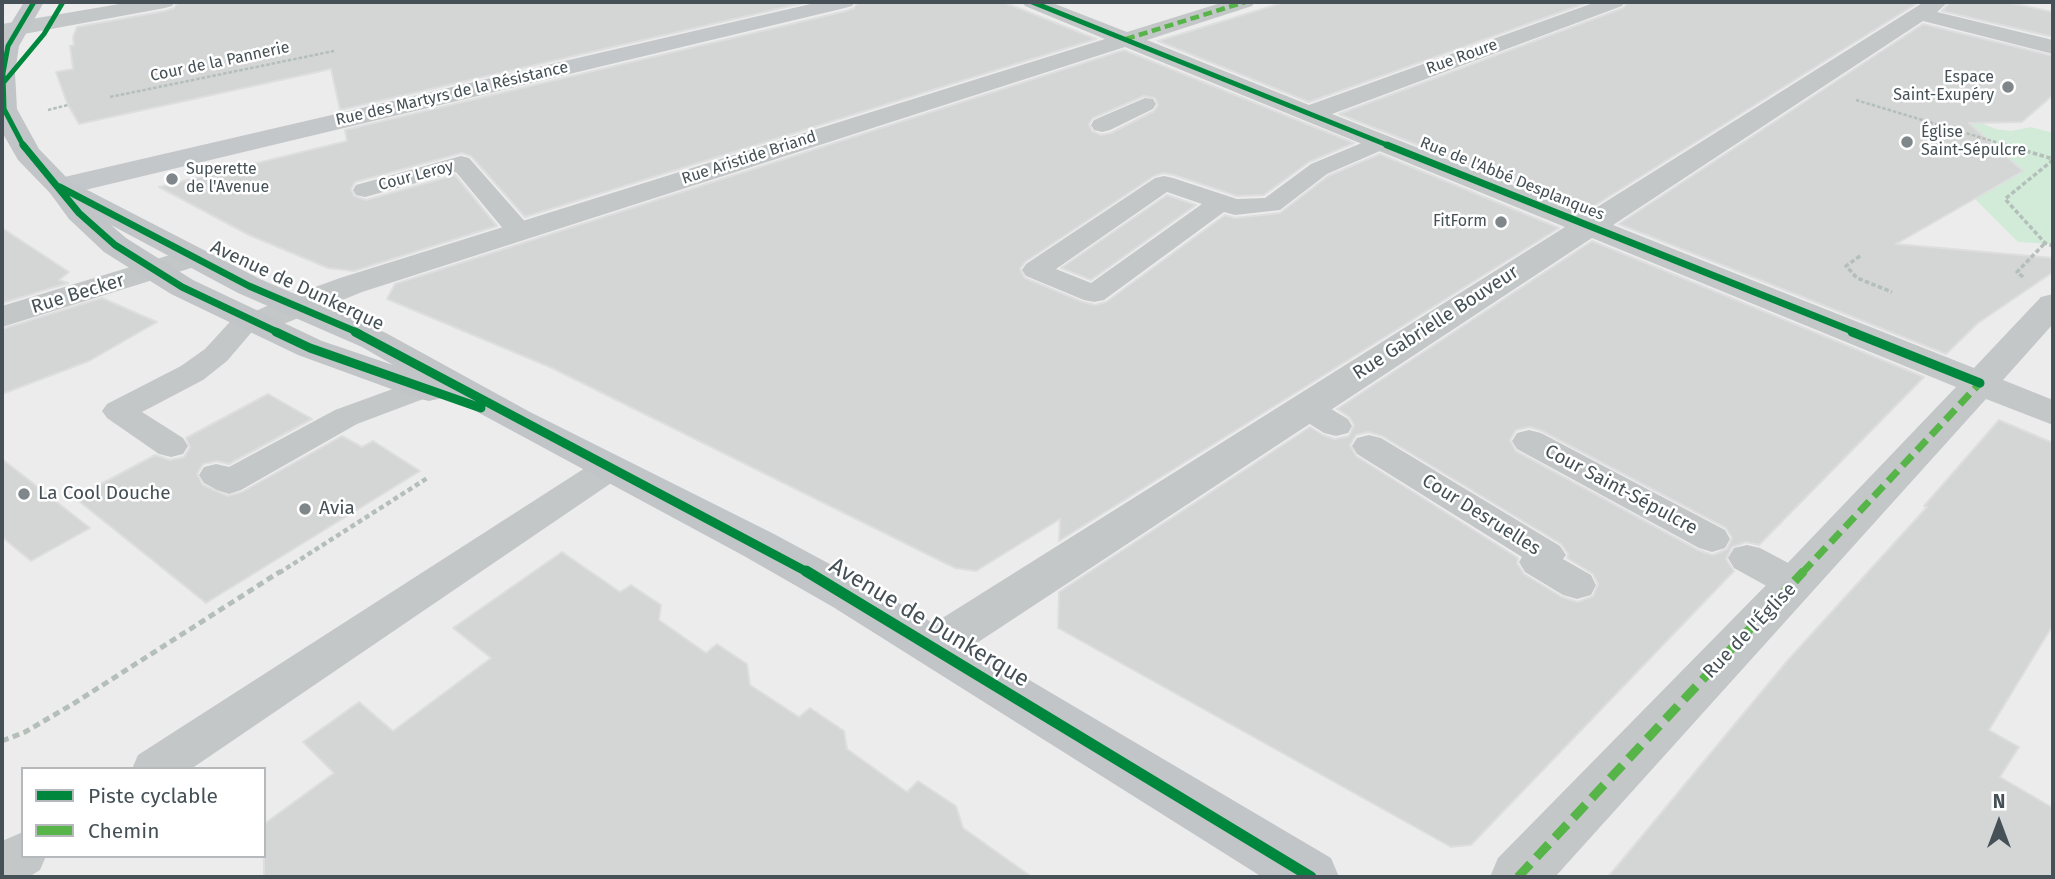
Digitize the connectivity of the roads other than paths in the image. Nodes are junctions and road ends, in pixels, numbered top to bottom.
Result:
1 (34, 2) edge
2 (165, 2) edge
3 (845, 2) edge
4 (1032, 2) edge
5 (1245, 2) edge
6 (1615, 2) edge
7 (1929, 8) edge
8 (57, 12) edge
9 (10, 29) edge
10 (1126, 39) junction
11 (2053, 47) edge
12 (4, 82) junction
13 (1145, 104) dead end
14 (1310, 113) junction
15 (4, 120) edge
16 (1102, 125) dead end
17 (1381, 142) junction
18 (60, 187) junction
19 (365, 190) dead end
20 (1221, 202) junction
21 (1588, 225) junction
22 (519, 231) junction
23 (193, 257) junction
24 (153, 270) junction
25 (2053, 304) edge
26 (294, 306) junction
27 (2, 317) edge
28 (253, 321) junction
29 (1980, 383) junction
30 (423, 388) junction
31 (2053, 413) edge
32 (517, 420) junction
33 (1530, 441) dead end
34 (172, 446) dead end
35 (1369, 446) dead end
36 (611, 467) junction
37 (216, 475) dead end
38 (1712, 539) dead end
39 (1746, 558) dead end
40 (1795, 584) junction
41 (1577, 585) dead end
42 (934, 647) junction
43 (156, 767) edge
44 (21, 855) edge
45 (2, 868) edge
46 (1311, 877) edge
47 (1517, 877) edge

1 - 9 main road, Avenue de Dunkerque
2 - 8 street
3 - 18 street, Rue des Martyrs de la Résistance
4 - 10 street, Rue de l'Abbé Desplanques
5 - 10 street, Rue Aristide Briand
6 - 14 street, Rue Roure
7 - 11 street
7 - 21 street, Rue Gabrielle Bouveur
8 - 9 street
8 - 12 main road
9 - 12 main road, Avenue de Dunkerque
10 - 14 street, Rue de l'Abbé Desplanques
10 - 22 street, Rue Aristide Briand
12 - 15 main road, Avenue de Dunkerque
13 - 16 lane
14 - 17 street, Rue de l'Abbé Desplanques
15 - 18 main road, Avenue de Dunkerque
17 - 20 lane
17 - 21 street, Rue de l'Abbé Desplanques
18 - 23 main road, Avenue de Dunkerque
18 - 24 main road, Avenue de Dunkerque
19 - 22 lane, Cour Leroy
20 - 20 lane
21 - 29 street, Rue de l'Abbé Desplanques
21 - 42 street, Rue Gabrielle Bouveur
22 - 26 street, Rue Aristide Briand
23 - 24 street, Rue Becker
23 - 26 main road, Avenue de Dunkerque
24 - 27 street, Rue Becker
24 - 28 main road, Avenue de Dunkerque
25 - 29 street, Rue de l'Église
26 - 28 street, Rue Aristide Briand
26 - 32 main road, Avenue de Dunkerque
28 - 30 main road, Avenue de Dunkerque
28 - 34 lane
29 - 31 street, Rue de l'Abbé Desplanques
29 - 40 street, Rue de l'Église
30 - 32 main road, Avenue de Dunkerque
30 - 37 lane
32 - 36 main road, Avenue de Dunkerque
33 - 38 lane, Cour Saint-Sépulcre
35 - 41 lane, Cour Desruelles
36 - 42 main road, Avenue de Dunkerque
36 - 43 lane
39 - 40 lane
40 - 47 street, Rue de l'Église
42 - 46 main road, Avenue de Dunkerque
44 - 45 lane

